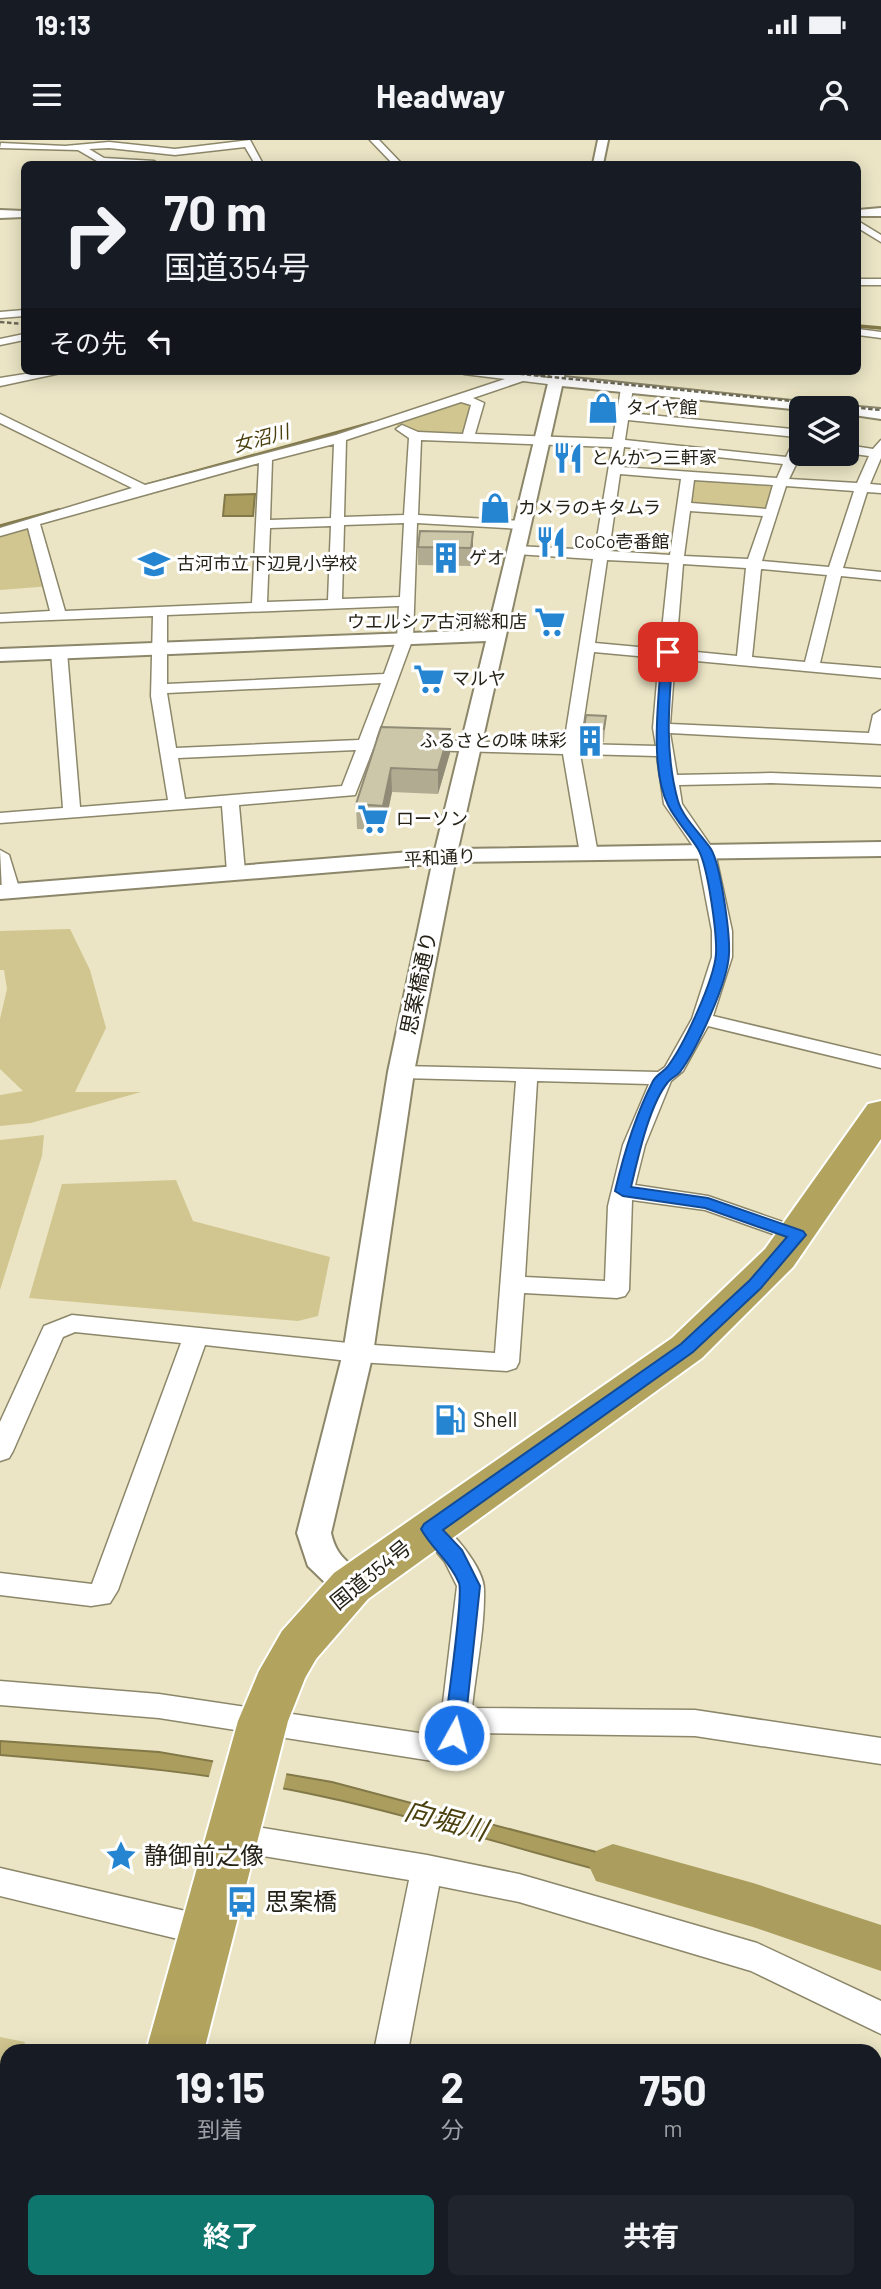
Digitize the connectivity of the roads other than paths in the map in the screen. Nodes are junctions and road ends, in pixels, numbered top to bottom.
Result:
1 (374, 140) edge
2 (603, 140) edge
3 (59, 141) edge
4 (247, 142) edge
5 (2, 144) edge
6 (80, 148) junction
7 (51, 149) junction
8 (100, 161) edge
9 (257, 161) edge
10 (395, 161) edge
11 (599, 161) edge
12 (881, 212) edge
13 (861, 213) edge
14 (0, 214) edge
15 (21, 214) edge
16 (861, 228) edge
17 (881, 239) edge
18 (861, 282) edge
19 (881, 282) edge
20 (21, 313) edge
21 (0, 315) edge
22 (0, 325) edge
23 (21, 327) edge
24 (861, 332) edge
25 (881, 335) edge
26 (21, 338) edge
27 (0, 342) edge
28 (41, 375) edge
29 (506, 375) edge
30 (516, 376) junction
31 (557, 376) edge
32 (0, 382) edge
33 (627, 388) junction
34 (459, 397) junction
35 (789, 405) edge
36 (859, 411) edge
37 (881, 414) edge
38 (623, 416) junction
39 (0, 418) edge
40 (391, 422) junction
41 (415, 436) junction
42 (789, 437) edge
43 (340, 438) junction
44 (468, 438) junction
45 (542, 440) junction
46 (619, 443) junction
47 (879, 448) edge
48 (859, 449) edge
49 (43, 453) dead end
50 (266, 457) junction
51 (789, 461) edge
52 (789, 463) edge
53 (92, 464) junction
54 (74, 469) junction
55 (614, 470) junction
56 (688, 475) junction
57 (781, 482) junction
58 (860, 487) junction
59 (144, 489) junction
60 (881, 489) edge
61 (123, 495) junction
62 (683, 507) junction
63 (771, 513) junction
64 (411, 519) junction
65 (338, 522) junction
66 (33, 523) junction
67 (263, 524) junction
68 (523, 524) junction
69 (0, 532) edge
70 (516, 550) junction
71 (601, 555) junction
72 (676, 559) junction
73 (754, 564) junction
74 (833, 572) junction
75 (881, 576) edge
76 (406, 601) junction
77 (335, 604) junction
78 (259, 608) junction
79 (160, 611) junction
80 (59, 615) junction
81 (0, 618) edge
82 (496, 635) junction
83 (405, 638) junction
84 (587, 647) junction
85 (159, 649) junction
86 (59, 652) junction
87 (668, 652) junction
88 (0, 655) edge
89 (744, 659) junction
90 (812, 666) junction
91 (881, 673) edge
92 (391, 678) junction
93 (159, 689) junction
94 (881, 715) edge
95 (661, 728) junction
96 (878, 739) edge
97 (369, 743) junction
98 (470, 746) junction
99 (571, 749) junction
100 (663, 751) junction
101 (168, 753) junction
102 (668, 780) junction
103 (881, 782) edge
104 (230, 801) junction
105 (177, 804) junction
106 (72, 810) junction
107 (0, 818) edge
108 (881, 849) edge
109 (706, 852) junction
110 (589, 854) junction
111 (0, 855) edge
112 (445, 856) junction
113 (236, 872) junction
114 (5, 892) edge
115 (702, 1019) junction
116 (881, 1062) edge
117 (401, 1072) junction
118 (527, 1074) junction
119 (662, 1078) junction
120 (881, 1112) edge
121 (623, 1191) junction
122 (797, 1235) junction
123 (512, 1284) junction
124 (196, 1336) junction
125 (358, 1353) junction
126 (0, 1451) edge
127 (431, 1529) junction
128 (0, 1584) edge
129 (351, 1586) junction
130 (0, 1693) edge
131 (456, 1720) junction
132 (260, 1730) junction
133 (881, 1751) edge
134 (234, 1829) junction
135 (427, 1869) junction
136 (0, 1882) edge
137 (206, 1931) junction
138 (881, 2018) edge
139 (177, 2044) edge
140 (392, 2044) edge

1 - 10 street
2 - 11 street
3 - 7 street
4 - 6 street
4 - 9 street
5 - 7 street
6 - 7 street
6 - 8 street
12 - 13 street
14 - 15 street
16 - 17 street
18 - 19 street
20 - 21 street
22 - 23 street
24 - 25 street
26 - 27 street
28 - 32 street
29 - 30 street
30 - 31 street
30 - 34 street
31 - 33 street
31 - 45 street, 思案橋通り
33 - 35 street
33 - 38 street
34 - 40 street
34 - 44 street
36 - 37 street
38 - 42 street
38 - 46 street
39 - 53 street
40 - 41 street
40 - 43 street
41 - 44 street
41 - 64 street
43 - 50 street
43 - 65 street
44 - 45 street
45 - 46 street
45 - 68 street, 思案橋通り
46 - 51 street
46 - 55 street
47 - 48 street
47 - 58 street
49 - 54 street
50 - 59 street
50 - 67 street
52 - 57 street
53 - 54 street
53 - 59 street
54 - 61 street
55 - 56 street
55 - 71 street
56 - 57 street
56 - 62 street
57 - 58 street
57 - 63 street
58 - 60 street
58 - 74 street
59 - 61 street
61 - 66 street
62 - 63 street
62 - 72 street
63 - 73 street
64 - 65 street
64 - 68 street
64 - 76 street
65 - 67 street
65 - 77 street
66 - 69 street
66 - 80 street
67 - 78 street
68 - 70 street, 思案橋通り
70 - 71 street
70 - 82 street, 思案橋通り
71 - 72 street
71 - 84 street
72 - 73 street
72 - 87 street
73 - 74 street
73 - 89 street
74 - 75 street
74 - 90 street
76 - 77 street
76 - 83 street
77 - 78 street
78 - 79 street
79 - 80 street
79 - 85 street
80 - 81 street
82 - 83 street
82 - 98 street, 思案橋通り
83 - 85 street
83 - 92 street
84 - 87 street
84 - 99 street
85 - 86 street
85 - 93 street
86 - 88 street
86 - 106 street
87 - 89 street
87 - 95 street
89 - 90 street
90 - 91 street
92 - 93 street
92 - 97 street
93 - 101 street
94 - 96 street
95 - 96 street
95 - 100 street
97 - 98 street
97 - 101 street
97 - 104 street
98 - 99 street
98 - 112 street, 思案橋通り
99 - 100 street
99 - 110 street
100 - 102 street
101 - 105 street
102 - 103 street
102 - 109 street
104 - 105 street
104 - 113 street
105 - 106 street
106 - 107 street
108 - 109 street, 平和通り
109 - 110 street, 平和通り
109 - 115 street
110 - 112 street, 平和通り
111 - 114 street
112 - 113 street, 平和通り
112 - 117 street, 思案橋通り
113 - 114 street, 平和通り
115 - 116 street
115 - 119 street
117 - 118 street
117 - 125 street, 思案橋通り
118 - 119 street
118 - 123 street
119 - 121 street
120 - 122 highway, 国道354号
121 - 122 street
121 - 123 street
122 - 127 highway, 国道354号
123 - 125 street
124 - 125 street
124 - 126 street
124 - 128 street
125 - 129 street, 思案橋通り
127 - 129 highway, 国道354号
127 - 131 street
129 - 132 highway, 国道354号
130 - 132 street
131 - 132 street
131 - 133 street
132 - 134 highway, 国道354号
134 - 135 street
134 - 137 highway, 国道354号
135 - 138 street
135 - 140 street
136 - 137 street
137 - 139 highway, 国道354号

